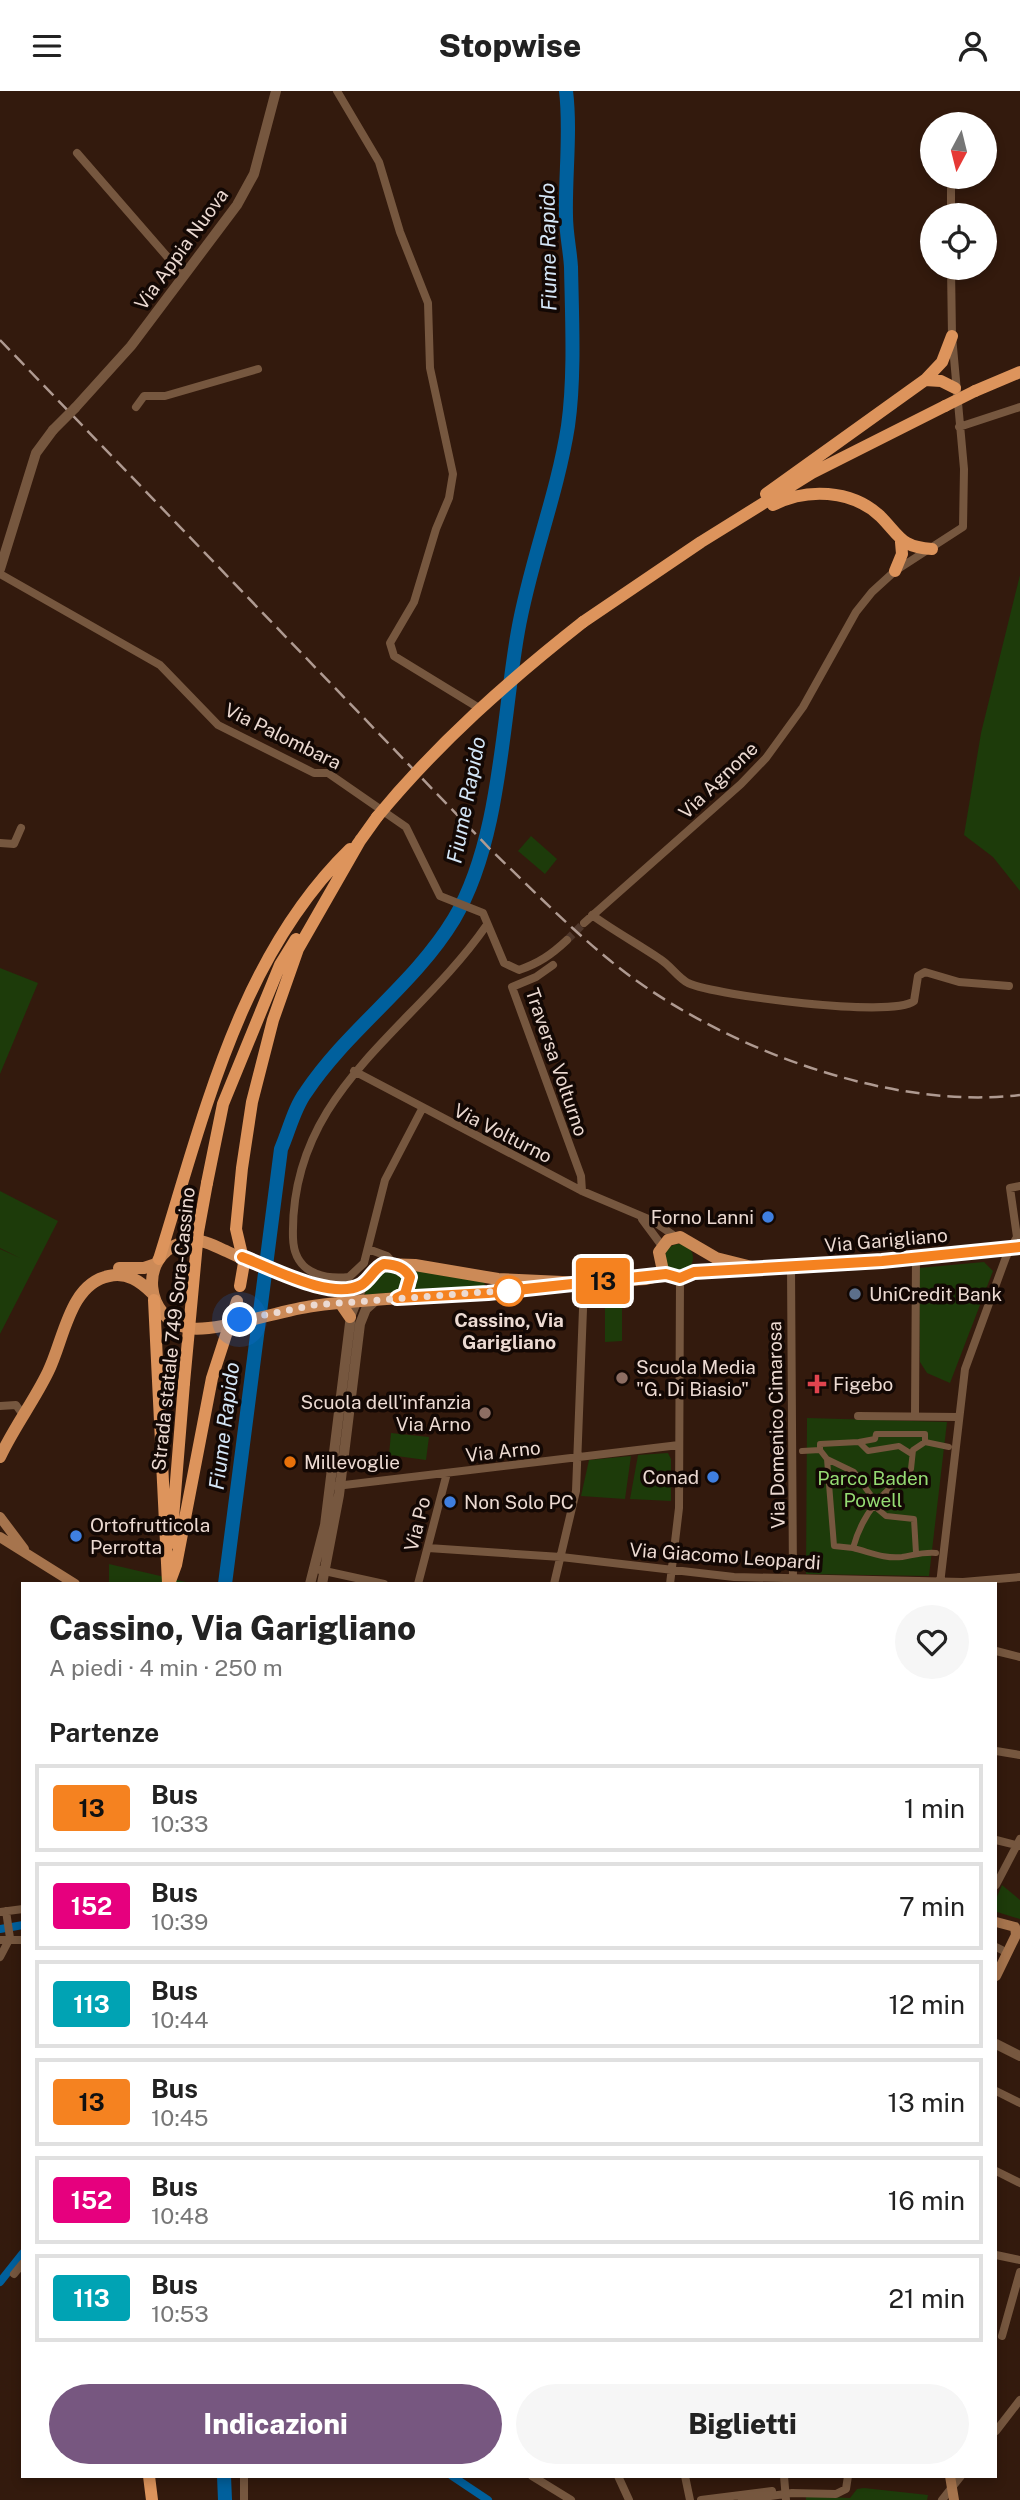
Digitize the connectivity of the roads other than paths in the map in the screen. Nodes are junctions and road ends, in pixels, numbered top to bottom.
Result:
1 (276, 91) edge
2 (338, 91) edge
3 (77, 153) dead end
4 (184, 275) junction
5 (951, 280) edge
6 (952, 336) junction
7 (258, 369) dead end
8 (1020, 372) edge
9 (925, 380) junction
10 (955, 388) junction
11 (136, 407) dead end
12 (1020, 407) edge
13 (959, 428) junction
14 (701, 542) junction
15 (901, 542) junction
16 (932, 549) junction
17 (895, 571) junction
18 (0, 572) edge
19 (479, 708) junction
20 (21, 828) dead end
21 (361, 839) junction
22 (0, 843) edge
23 (592, 915) junction
24 (584, 923) tunnel mouth
25 (486, 926) junction
26 (567, 940) tunnel mouth
27 (553, 965) dead end
28 (1009, 986) dead end
29 (354, 1071) junction
30 (422, 1109) junction
31 (1020, 1186) edge
32 (582, 1191) junction
33 (640, 1217) junction
34 (676, 1237) junction
35 (1015, 1248) edge
36 (368, 1249) junction
37 (698, 1250) junction
38 (225, 1251) junction
39 (660, 1253) junction
40 (916, 1258) junction
41 (246, 1259) junction
42 (391, 1261) junction
43 (158, 1262) junction
44 (791, 1267) junction
45 (756, 1268) junction
46 (694, 1272) junction
47 (666, 1274) junction
48 (680, 1278) junction
49 (620, 1279) junction
50 (584, 1283) junction
51 (363, 1284) junction
52 (240, 1286) junction
53 (153, 1296) junction
54 (397, 1298) junction
55 (376, 1300) junction
56 (237, 1301) junction
57 (348, 1303) junction
58 (351, 1317) joint
59 (236, 1321) junction
60 (205, 1328) junction
61 (2, 1404) edge
62 (21, 1412) junction
63 (915, 1415) junction
64 (858, 1416) dead end
65 (958, 1417) junction
66 (894, 1434) junction
67 (859, 1442) junction
68 (925, 1442) junction
69 (679, 1445) junction
70 (889, 1445) junction
71 (949, 1447) dead end
72 (1, 1450) edge
73 (820, 1450) junction
74 (802, 1451) dead end
75 (910, 1453) junction
76 (579, 1458) junction
77 (827, 1459) junction
78 (447, 1473) junction
79 (335, 1486) junction
80 (874, 1503) junction
81 (0, 1517) edge
82 (0, 1537) edge
83 (428, 1548) junction
84 (853, 1548) junction
85 (916, 1553) junction
86 (936, 1553) dead end
87 (31, 1557) junction
88 (561, 1557) junction
89 (314, 1568) junction
90 (326, 1571) junction
91 (671, 1571) junction
92 (1020, 1577) edge
93 (793, 1581) edge
94 (72, 1582) edge
95 (168, 1582) edge
96 (168, 1582) edge
97 (169, 1582) edge
98 (310, 1582) edge
99 (323, 1582) edge
100 (375, 1582) edge
101 (419, 1582) edge
102 (555, 1582) edge
103 (670, 1582) edge
104 (941, 1582) edge
105 (997, 1651) edge
106 (1020, 1657) edge
107 (997, 1751) edge
108 (1020, 1755) edge
109 (997, 1840) edge
110 (1019, 1843) edge
111 (997, 1883) edge
112 (21, 1909) edge
113 (3, 1911) edge
114 (997, 1922) edge
115 (1015, 1927) junction
116 (10, 1938) junction
117 (0, 1940) edge
118 (21, 1940) edge
119 (999, 1948) edge
120 (0, 1957) edge
121 (997, 1974) edge
122 (997, 2044) edge
123 (1020, 2056) edge
124 (997, 2092) edge
125 (1020, 2103) edge
126 (997, 2172) edge
127 (1020, 2183) edge
128 (997, 2255) edge
129 (1020, 2260) edge
130 (21, 2265) edge
131 (1020, 2272) edge
132 (14, 2274) dead end
133 (1002, 2336) dead end
134 (1020, 2400) edge
135 (997, 2430) edge
136 (149, 2478) edge
137 (244, 2478) edge
138 (535, 2478) edge
139 (619, 2478) edge
140 (685, 2478) edge
141 (848, 2478) edge
142 (951, 2482) edge
143 (786, 2495) edge
144 (628, 2499) edge
145 (152, 2500) edge
146 (244, 2500) edge
147 (571, 2500) edge
148 (690, 2500) edge
149 (701, 2500) edge
150 (741, 2500) edge
151 (942, 2500) edge
152 (954, 2500) edge

1 - 4 street, Via Appia Nuova
2 - 19 street
3 - 4 street
4 - 18 street, Via Appia Nuova, bridge
5 - 6 street
6 - 9 highway
6 - 10 street
7 - 11 street
8 - 14 highway, Strada statale 749 Sora-Cassino, bridge
9 - 10 highway
9 - 14 highway
10 - 13 street
12 - 13 street
13 - 16 street, Via Agnone
14 - 15 highway
14 - 19 highway, Strada statale 749 Sora-Cassino, bridge
15 - 16 highway
15 - 17 highway
16 - 17 street, Via Agnone
17 - 23 street, Via Agnone
18 - 25 street, Via Palombara
19 - 21 highway, Strada statale 749 Sora-Cassino, bridge
20 - 22 street
21 - 41 highway
21 - 43 highway
21 - 95 highway, Strada statale 749 Sora-Cassino, bridge
23 - 24 street, Via Agnone
23 - 28 street
25 - 26 street, Via Palombara
25 - 29 street
27 - 32 street, Traversa Volturno
29 - 30 street, Via Volturno
29 - 36 street
30 - 32 street, Via Volturno
30 - 36 street
31 - 35 street
32 - 33 street, Via Volturno
33 - 34 street, Via Volturno
33 - 39 street, Via Volturno
34 - 37 main road, Via Garigliano
34 - 39 main road
35 - 40 main road, Via Garigliano
35 - 65 street
36 - 42 street
37 - 45 main road, Via Garigliano
37 - 46 main road
38 - 41 main road
38 - 43 main road
38 - 52 main road
39 - 47 main road
39 - 49 main road
40 - 44 main road, Via Garigliano
40 - 63 street
41 - 51 main road
41 - 52 highway
42 - 50 main road
42 - 51 main road
42 - 54 main road
43 - 53 main road
43 - 62 main road
44 - 45 main road, Via Garigliano
44 - 93 street, Via Domenico Cimarosa
45 - 46 main road, Via Garigliano
46 - 48 main road, Via Garigliano
47 - 48 main road
47 - 49 main road
48 - 69 street
49 - 50 main road
50 - 54 main road
50 - 76 street
51 - 57 street
52 - 56 main road
53 - 60 main road
53 - 72 main road
53 - 96 highway
54 - 55 main road
55 - 57 main road
55 - 79 street
56 - 59 highway
56 - 60 main road
57 - 58 main road
57 - 59 main road
58 - 79 street
59 - 60 main road
59 - 97 highway
61 - 62 street
62 - 72 main road
63 - 64 street
63 - 65 street
65 - 104 street
66 - 67 street
66 - 68 street
66 - 70 street
67 - 70 street
67 - 73 street
68 - 71 street
68 - 75 street
69 - 76 street, Via Arno
69 - 91 street
70 - 75 street
73 - 74 street
73 - 77 street
75 - 80 street
76 - 78 street, Via Arno
76 - 88 street
77 - 80 street
77 - 84 street
78 - 79 street, Via Arno
78 - 83 street, Via Po
79 - 89 street
79 - 90 street
80 - 84 street
80 - 85 street
81 - 87 main road
82 - 87 main road
83 - 88 street, Via Giacomo Leopardi
83 - 101 street, Via Po
84 - 85 street
85 - 86 street
87 - 94 main road
88 - 91 street, Via Giacomo Leopardi
88 - 102 street
89 - 90 street
89 - 98 street
90 - 99 street
90 - 100 street
91 - 93 street, Via Giacomo Leopardi
91 - 103 street
92 - 104 street, Via Giacomo Leopardi
93 - 104 street, Via Giacomo Leopardi
105 - 106 street
107 - 108 street
109 - 110 street
110 - 111 street
112 - 113 street
113 - 116 street
114 - 115 main road
115 - 119 main road
115 - 121 main road
116 - 117 street
116 - 118 street
116 - 120 street
122 - 123 street
124 - 125 street
126 - 127 street
128 - 129 street
130 - 132 street
131 - 133 street
134 - 135 street
136 - 145 highway
137 - 146 street
138 - 147 street
139 - 144 street
140 - 148 street
141 - 143 street
142 - 151 street
142 - 152 main road
143 - 149 street
143 - 150 street

